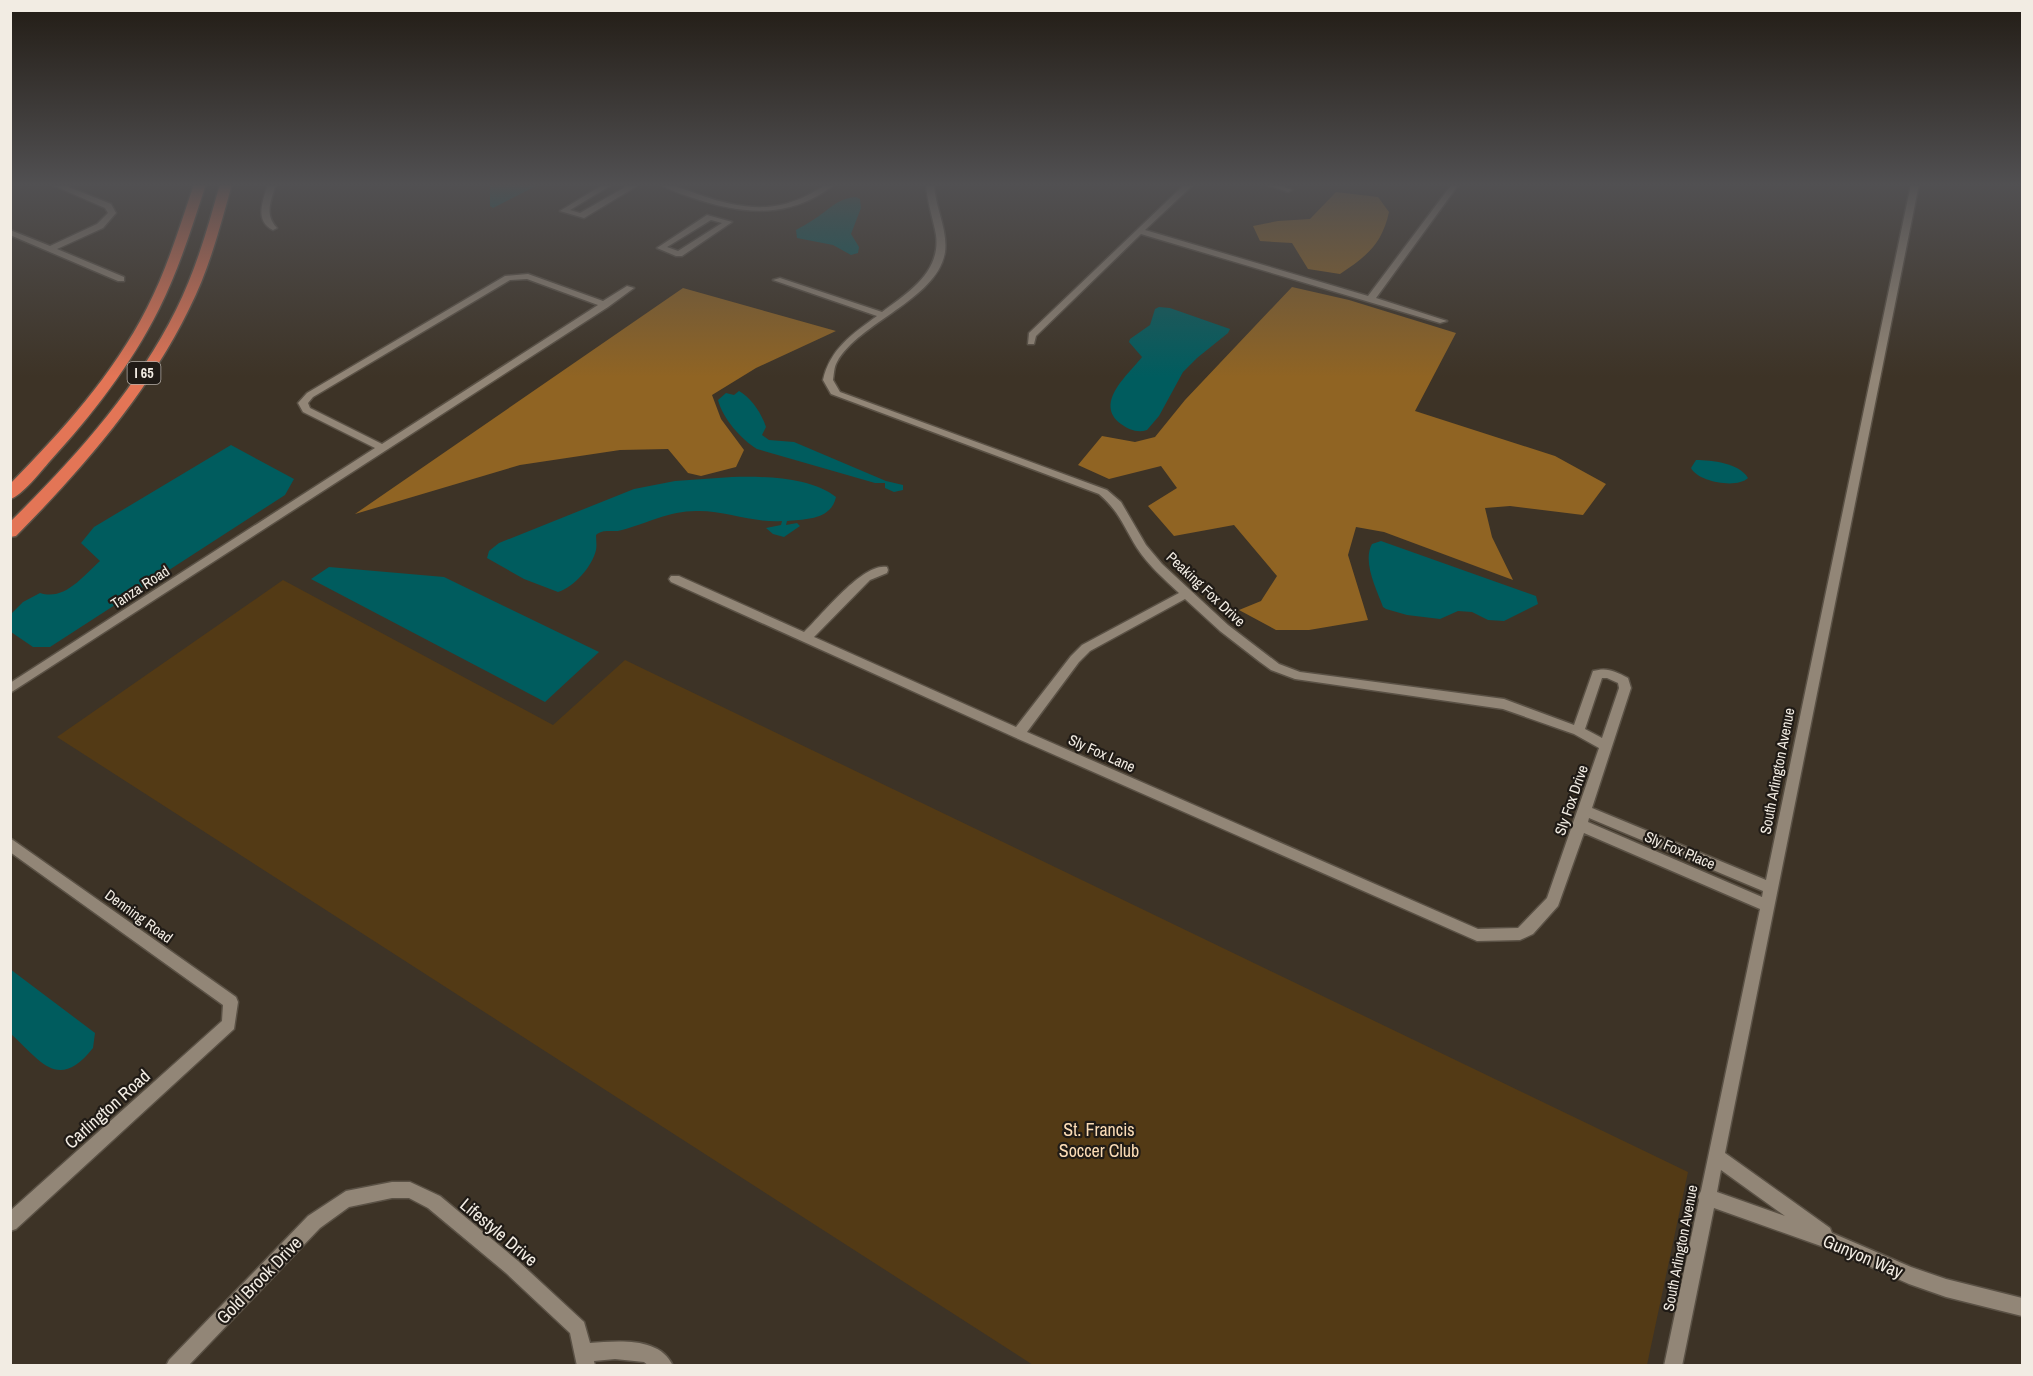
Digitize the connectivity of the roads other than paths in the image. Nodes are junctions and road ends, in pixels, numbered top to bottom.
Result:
1 (177, 248) edge
2 (206, 248) edge
3 (662, 248) edge
4 (688, 248) edge
5 (941, 248) edge
6 (1122, 248) edge
7 (1197, 248) edge
8 (1408, 248) edge
9 (1903, 248) edge
10 (50, 249) edge
11 (121, 279) dead end
12 (777, 280) dead end
13 (630, 288) dead end
14 (1370, 300) junction
15 (605, 304) junction
16 (883, 315) junction
17 (1443, 321) dead end
18 (1031, 342) dead end
19 (382, 447) junction
20 (10, 494) edge
21 (10, 532) edge
22 (883, 570) dead end
23 (675, 579) dead end
24 (1187, 593) junction
25 (806, 638) junction
26 (10, 688) edge
27 (1578, 730) junction
28 (1018, 734) junction
29 (1606, 746) junction
30 (1585, 811) junction
31 (1580, 825) junction
32 (10, 844) edge
33 (1770, 888) junction
34 (1767, 906) junction
35 (1520, 934) joint
36 (229, 1024) joint
37 (1715, 1156) junction
38 (1706, 1197) junction
39 (346, 1198) joint
40 (11, 1222) edge
41 (1837, 1243) junction
42 (2022, 1307) edge
43 (585, 1359) edge
44 (175, 1365) edge
45 (664, 1365) edge
46 (1673, 1365) edge

1 - 20 highway, I 65
2 - 21 highway, I 65
3 - 4 street
5 - 16 street
6 - 18 street
7 - 14 street
8 - 14 street
9 - 33 street, South Arlington Avenue
10 - 11 street
12 - 16 street
13 - 15 street, Tanza Road
14 - 17 street
15 - 19 street, Tanza Road
15 - 19 street
16 - 24 street, Peaking Fox Drive
19 - 26 street, Tanza Road
22 - 25 street
23 - 25 street, Sly Fox Lane
24 - 27 street, Peaking Fox Drive
24 - 28 street
25 - 28 street, Sly Fox Lane
27 - 29 street, Peaking Fox Drive
27 - 29 street, Sly Fox Drive
28 - 35 street, Sly Fox Lane
29 - 30 street, Sly Fox Drive
30 - 31 street, Sly Fox Drive
30 - 33 street, Sly Fox Place
31 - 34 street, Sly Fox Place
31 - 35 street, Sly Fox Drive
32 - 36 street, Denning Road
33 - 34 street, South Arlington Avenue
34 - 37 street, South Arlington Avenue
36 - 40 street, Carlington Road
37 - 38 street, South Arlington Avenue
37 - 41 street
38 - 41 street, Gunyon Way
38 - 46 street, South Arlington Avenue
39 - 43 street, Lifestyle Drive
39 - 44 street, Gold Brook Drive
41 - 42 street, Gunyon Way
43 - 45 street

